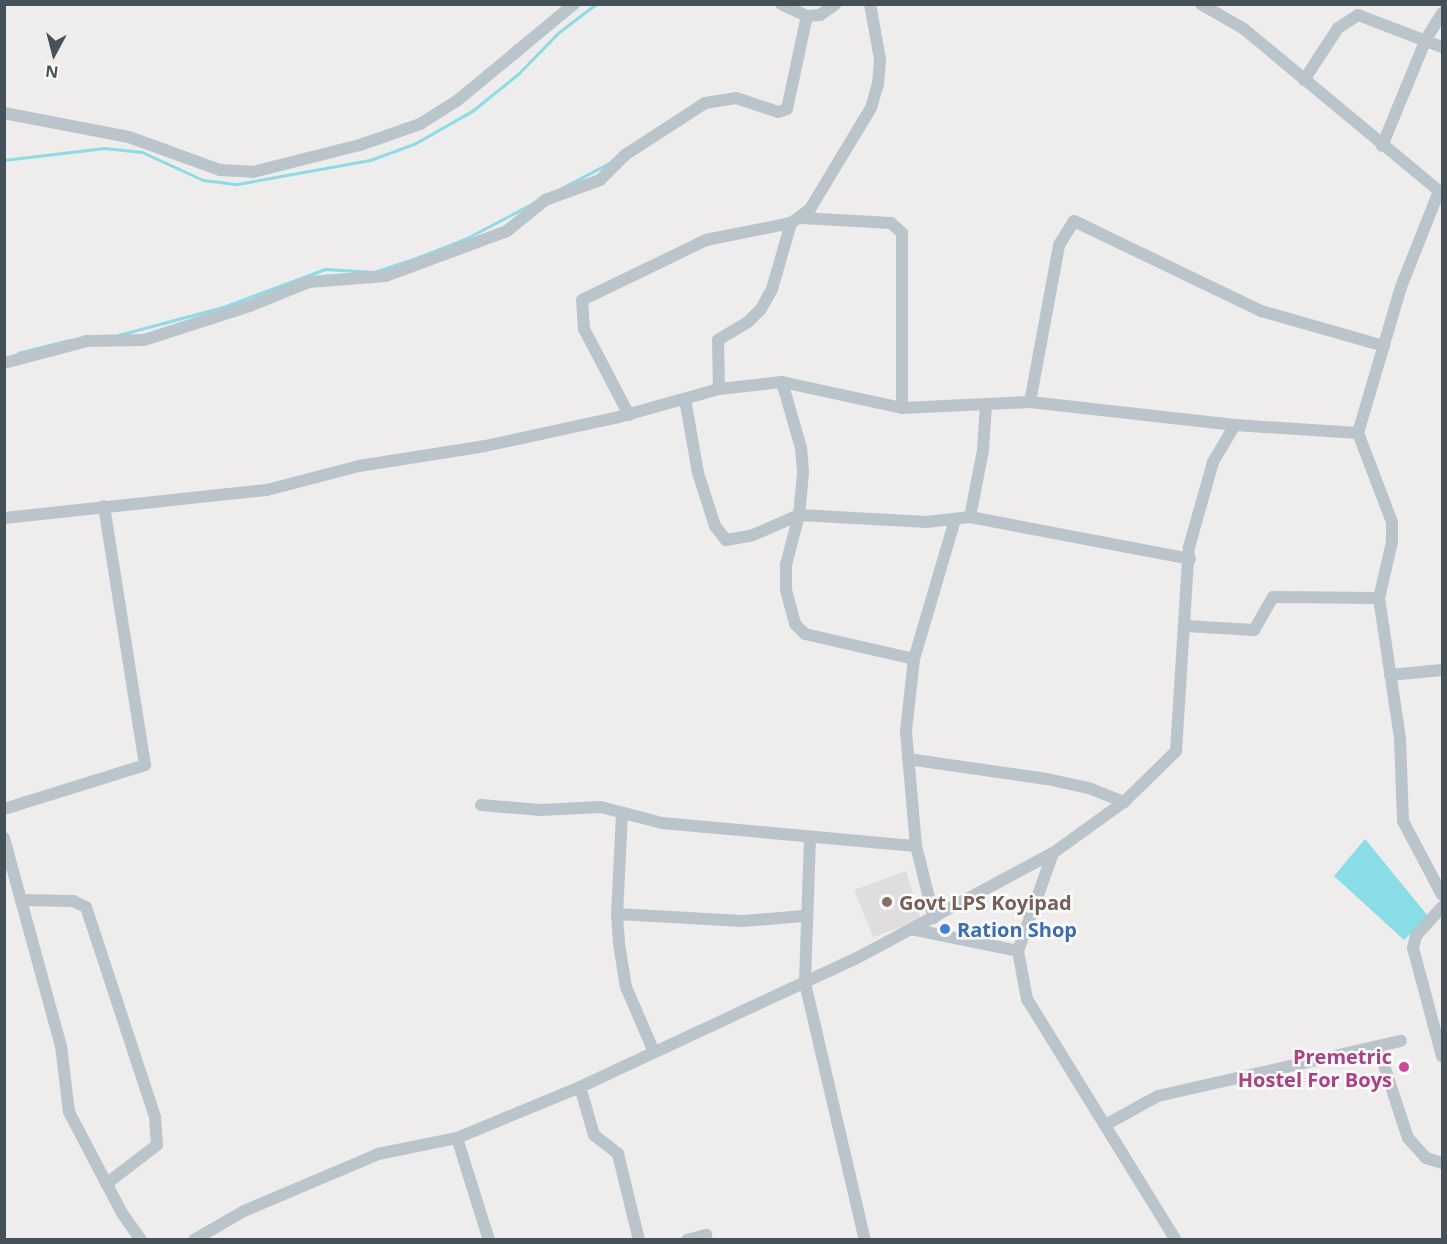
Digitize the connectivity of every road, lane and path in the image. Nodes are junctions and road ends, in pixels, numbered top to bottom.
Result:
1 (574, 4) edge
2 (781, 4) edge
3 (836, 4) edge
4 (870, 4) edge
5 (1202, 4) edge
6 (1443, 13) edge
7 (807, 16) junction
8 (1426, 39) junction
9 (1443, 47) edge
10 (1304, 80) junction
11 (4, 113) edge
12 (1383, 146) junction
13 (1441, 192) edge
14 (796, 220) junction
15 (1384, 346) junction
16 (4, 363) edge
17 (782, 382) junction
18 (719, 389) junction
19 (685, 399) junction
20 (1030, 402) junction
21 (986, 405) junction
22 (902, 408) junction
23 (629, 415) junction
24 (1235, 425) junction
25 (1358, 433) junction
26 (104, 506) junction
27 (799, 515) junction
28 (970, 517) junction
29 (4, 518) edge
30 (955, 520) junction
31 (1190, 559) junction
32 (1379, 598) junction
33 (1186, 626) junction
34 (914, 659) junction
35 (1443, 670) edge
36 (1390, 675) junction
37 (908, 759) junction
38 (1124, 802) junction
39 (481, 805) dead end
40 (4, 809) edge
41 (622, 813) junction
42 (4, 838) edge
43 (810, 838) junction
44 (916, 846) junction
45 (1053, 853) junction
46 (1443, 894) edge
47 (21, 900) junction
48 (1443, 908) edge
49 (617, 914) junction
50 (804, 916) junction
51 (934, 918) junction
52 (911, 929) junction
53 (1018, 951) junction
54 (805, 982) junction
55 (1401, 1041) dead end
56 (1378, 1047) junction
57 (654, 1052) junction
58 (1443, 1056) edge
59 (580, 1087) junction
60 (1107, 1124) junction
61 (457, 1138) junction
62 (1443, 1163) edge
63 (106, 1184) junction
64 (706, 1235) dead end
65 (141, 1239) edge
66 (194, 1239) edge
67 (489, 1239) edge
68 (639, 1239) edge
69 (687, 1239) edge
70 (865, 1239) edge
71 (1176, 1239) edge

1 - 11 street
2 - 7 street
3 - 7 street
4 - 14 street
5 - 10 street
6 - 8 street
7 - 16 street
8 - 9 street
8 - 10 street
8 - 12 street
10 - 12 street
12 - 13 street
13 - 15 street
14 - 18 street
14 - 22 street
14 - 23 street
15 - 20 street
15 - 25 street
17 - 18 street
17 - 22 street
17 - 27 street
18 - 19 street
19 - 23 street
19 - 27 street
20 - 21 street
20 - 24 street
21 - 22 street
21 - 28 street
23 - 26 street
24 - 25 street
24 - 31 street
25 - 32 street
26 - 29 street
26 - 40 street
27 - 30 street
27 - 34 street
28 - 30 street
28 - 31 street
30 - 34 street
31 - 33 street
32 - 33 street
32 - 36 street
33 - 38 street
34 - 37 street
35 - 36 street
36 - 46 street
37 - 38 street
37 - 44 street
38 - 45 street
39 - 41 street
41 - 43 street
41 - 49 street
42 - 47 street
43 - 44 street
43 - 50 street
44 - 51 street
45 - 51 street
45 - 53 street
47 - 63 street
47 - 63 street
48 - 58 street
49 - 50 street
49 - 57 street
50 - 54 street
51 - 52 street
52 - 53 street
52 - 54 street
53 - 60 street
54 - 57 street
54 - 70 street
55 - 56 street
56 - 60 street
56 - 62 street
57 - 59 street
59 - 61 street
59 - 68 street
60 - 71 street
61 - 66 street
61 - 67 street
63 - 65 street
64 - 69 street

